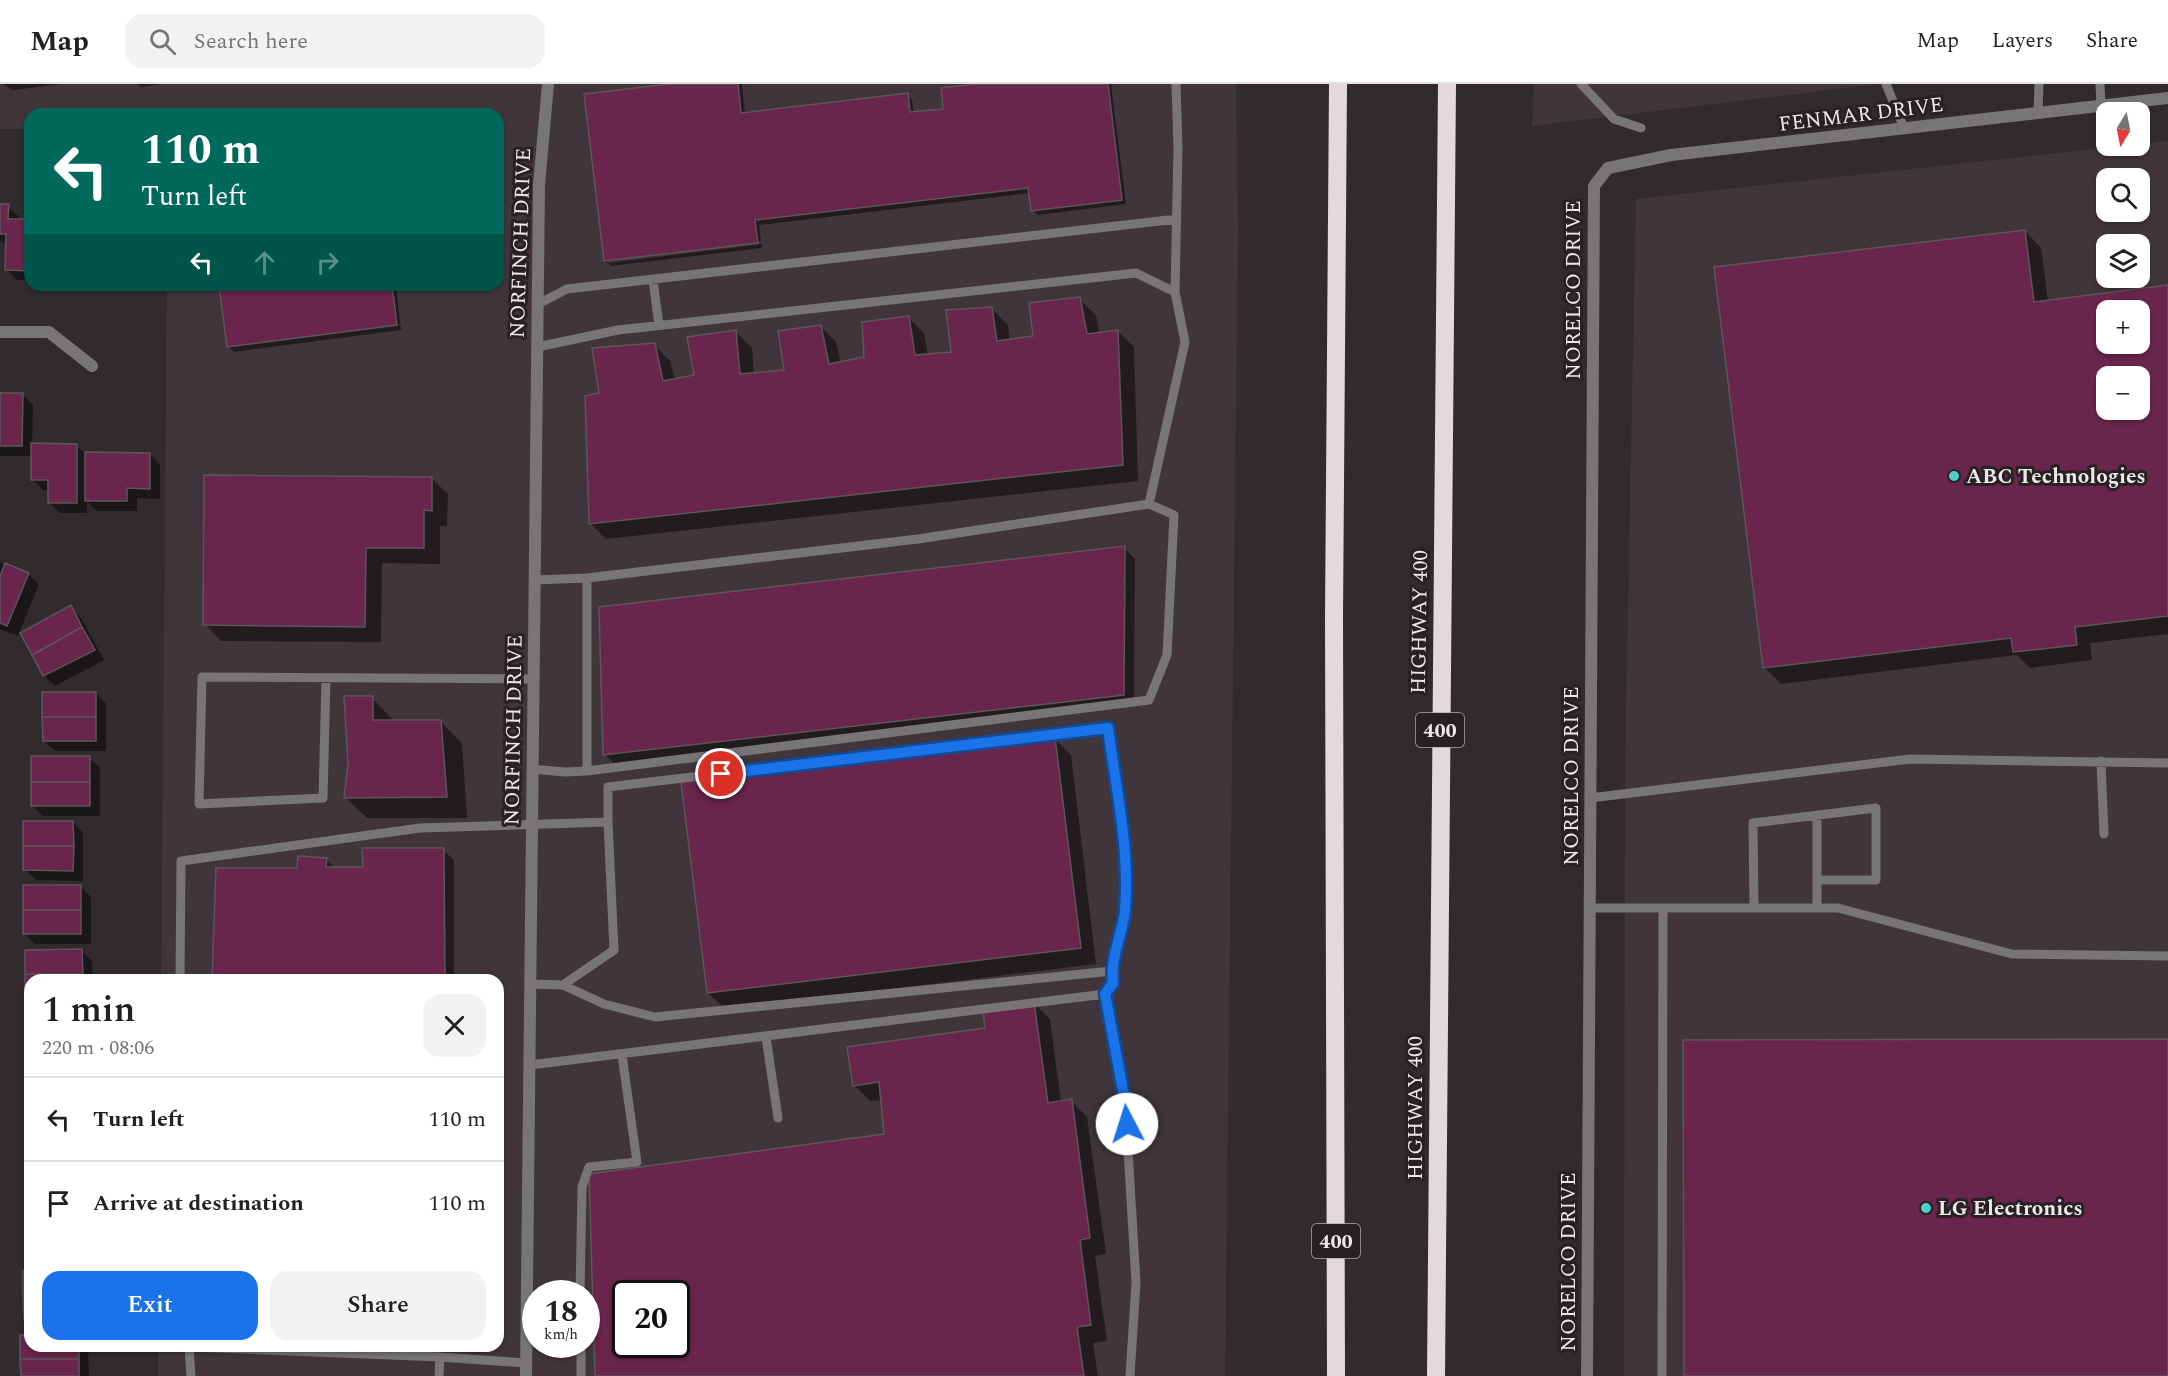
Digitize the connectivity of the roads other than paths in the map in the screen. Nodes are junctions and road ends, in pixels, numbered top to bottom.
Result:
1 (548, 84) edge
2 (1176, 84) edge
3 (1447, 84) edge
4 (1581, 84) edge
5 (1886, 84) edge
6 (2038, 84) edge
7 (2100, 84) edge
8 (1338, 86) edge
9 (2168, 98) edge
10 (2101, 102) edge
11 (2130, 102) edge
12 (2096, 106) edge
13 (2038, 112) junction
14 (1641, 128) dead end
15 (1904, 128) junction
16 (1599, 177) joint
17 (1177, 219) junction
18 (653, 280) junction
19 (1175, 292) junction
20 (538, 304) junction
21 (659, 325) junction
22 (0, 332) edge
23 (537, 347) junction
24 (92, 366) dead end
25 (1149, 504) junction
26 (586, 578) junction
27 (534, 580) junction
28 (326, 679) junction
29 (534, 679) junction
30 (2102, 761) junction
31 (2168, 763) edge
32 (606, 768) junction
33 (532, 770) junction
34 (587, 771) junction
35 (608, 788) junction
36 (1590, 798) junction
37 (1817, 815) junction
38 (608, 823) junction
39 (532, 824) junction
40 (2104, 834) dead end
41 (1818, 880) junction
42 (1590, 908) junction
43 (1663, 908) junction
44 (1754, 908) junction
45 (1817, 908) junction
46 (2168, 956) edge
47 (1112, 971) junction
48 (180, 974) edge
49 (530, 984) junction
50 (563, 985) junction
51 (1105, 994) junction
52 (766, 1037) junction
53 (622, 1055) junction
54 (530, 1065) junction
55 (778, 1119) dead end
56 (580, 1280) edge
57 (190, 1352) edge
58 (326, 1352) edge
59 (440, 1357) junction
60 (581, 1358) edge
61 (526, 1370) edge
62 (191, 1376) edge
63 (439, 1376) edge
64 (581, 1376) edge
65 (1130, 1376) edge
66 (1336, 1376) edge
67 (1436, 1376) edge
68 (1587, 1376) edge
69 (1662, 1376) edge

1 - 20 street, NORFINCH DRIVE
2 - 17 lane
3 - 67 highway, HIGHWAY 400 / 400
4 - 14 lane
5 - 15 lane
6 - 13 lane
7 - 10 lane
8 - 66 highway, 400
9 - 11 street, FENMAR DRIVE
12 - 13 street, FENMAR DRIVE
13 - 15 street, FENMAR DRIVE
15 - 16 street, FENMAR DRIVE
16 - 36 street, NORELCO DRIVE
17 - 18 lane
17 - 19 lane
18 - 20 lane
18 - 21 lane
19 - 21 lane
19 - 25 lane
20 - 23 street, NORFINCH DRIVE
21 - 23 lane
22 - 24 street
23 - 27 street, NORFINCH DRIVE
25 - 26 lane
25 - 32 lane
26 - 27 lane
26 - 34 lane
27 - 29 street, NORFINCH DRIVE
28 - 28 lane
28 - 29 lane
29 - 33 street, NORFINCH DRIVE
30 - 31 lane
30 - 36 lane
30 - 40 lane
32 - 34 lane
32 - 35 lane
33 - 34 lane
33 - 39 street, NORFINCH DRIVE
35 - 38 lane
35 - 47 lane
36 - 42 street, NORELCO DRIVE
37 - 41 lane
37 - 41 lane
37 - 44 lane
38 - 39 lane
38 - 50 lane
39 - 48 lane
39 - 49 street, NORFINCH DRIVE
41 - 45 lane
42 - 43 lane
42 - 68 street, NORELCO DRIVE
43 - 44 lane
43 - 69 lane
44 - 45 lane
45 - 46 lane
47 - 50 lane
47 - 51 lane
49 - 50 lane
49 - 54 street, NORFINCH DRIVE
51 - 52 lane
51 - 65 lane
52 - 53 lane
52 - 55 lane
53 - 54 lane
53 - 56 lane
54 - 61 street, NORFINCH DRIVE
57 - 62 lane
58 - 59 lane
59 - 61 lane
59 - 63 lane
60 - 64 lane

